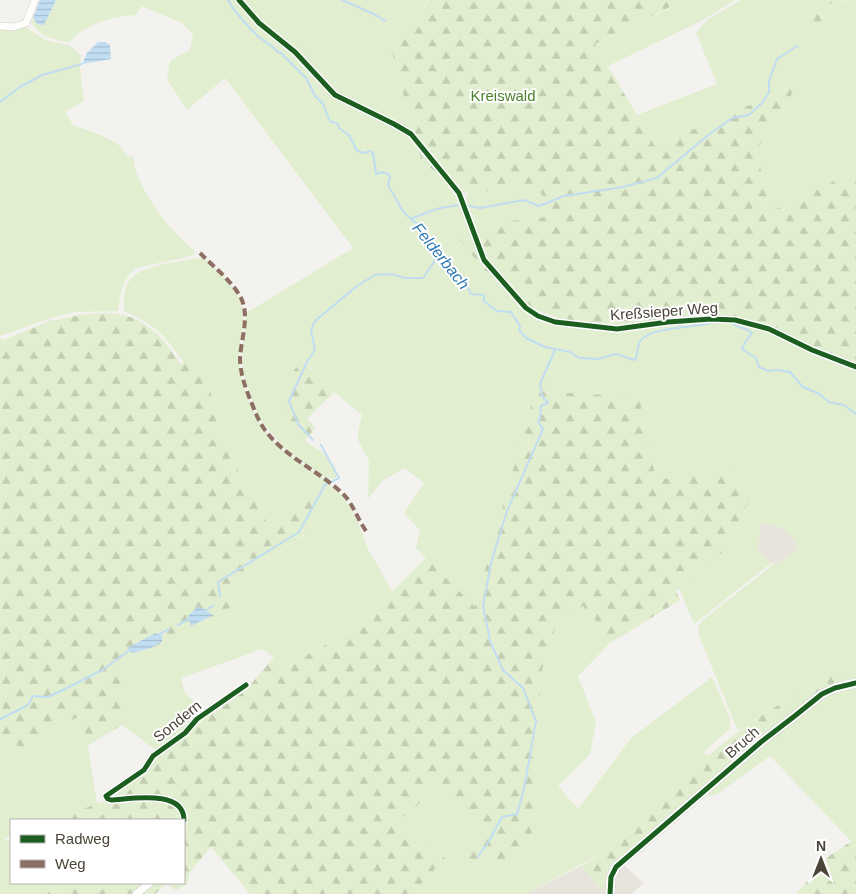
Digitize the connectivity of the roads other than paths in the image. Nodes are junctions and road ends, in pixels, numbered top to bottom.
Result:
1 (35, 0) edge
2 (239, 0) edge
3 (0, 26) edge
4 (856, 367) edge
5 (856, 683) edge
6 (246, 684) dead end
7 (184, 819) edge
8 (149, 884) edge
9 (136, 894) edge
10 (610, 894) edge

1 - 3 street
2 - 4 street, Kreßsieper Weg
5 - 10 street, Bruch
6 - 7 street, Sondern
8 - 9 street

